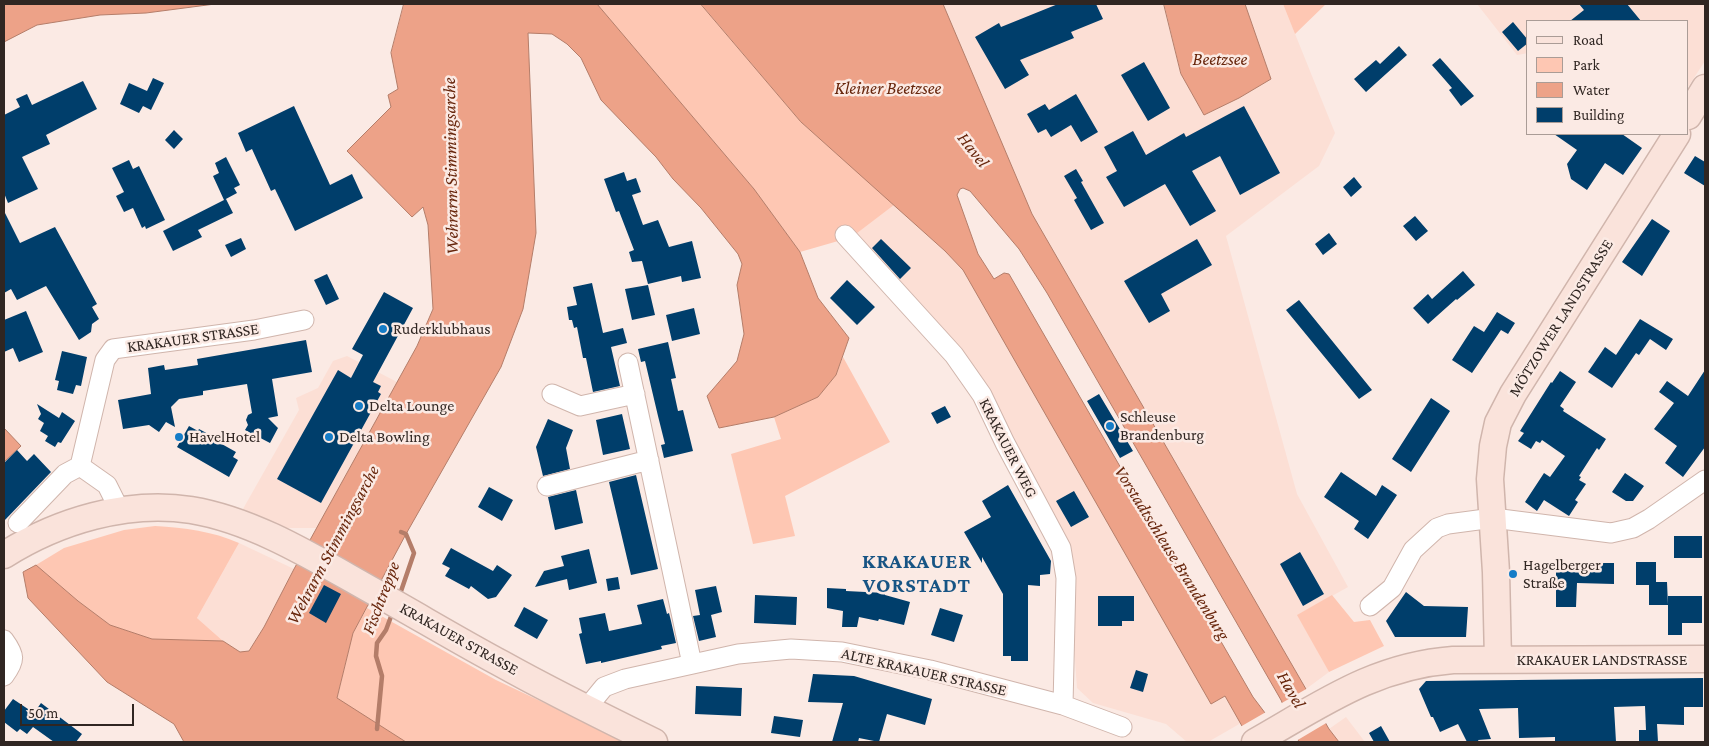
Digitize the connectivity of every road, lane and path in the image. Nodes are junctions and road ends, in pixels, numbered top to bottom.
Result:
1 (1705, 88) edge
2 (1689, 114) edge
3 (1676, 135) edge
4 (845, 234) dead end
5 (304, 320) dead end
6 (628, 363) dead end
7 (552, 394) dead end
8 (635, 394) junction
9 (649, 460) junction
10 (80, 466) junction
11 (1705, 480) edge
12 (547, 486) dead end
13 (120, 511) junction
14 (1493, 518) junction
15 (18, 523) dead end
16 (4, 555) edge
17 (1370, 606) dead end
18 (4, 640) edge
19 (1705, 659) edge
20 (1498, 660) junction
21 (692, 664) junction
22 (4, 676) edge
23 (1063, 705) junction
24 (586, 708) junction
25 (1122, 727) dead end
26 (654, 742) edge
27 (1255, 742) edge

1 - 2 main road
3 - 14 main road, MÖTZOWER LANDSTRASSE
4 - 23 street, KRAKAUER WEG
5 - 10 street, KRAKAUER STRASSE
6 - 8 street
7 - 8 street
8 - 9 street
9 - 12 street
9 - 21 street
10 - 13 street
10 - 15 street
11 - 14 street
13 - 16 main road, KRAKAUER STRASSE
13 - 24 main road, KRAKAUER STRASSE
14 - 17 street
14 - 20 main road, MÖTZOWER LANDSTRASSE
18 - 22 street
19 - 20 main road, KRAKAUER LANDSTRASSE
20 - 27 main road
21 - 23 street, ALTE KRAKAUER STRASSE
21 - 24 street, ALTE KRAKAUER STRASSE
23 - 25 street, ALTE KRAKAUER STRASSE
24 - 26 main road, KRAKAUER STRASSE

